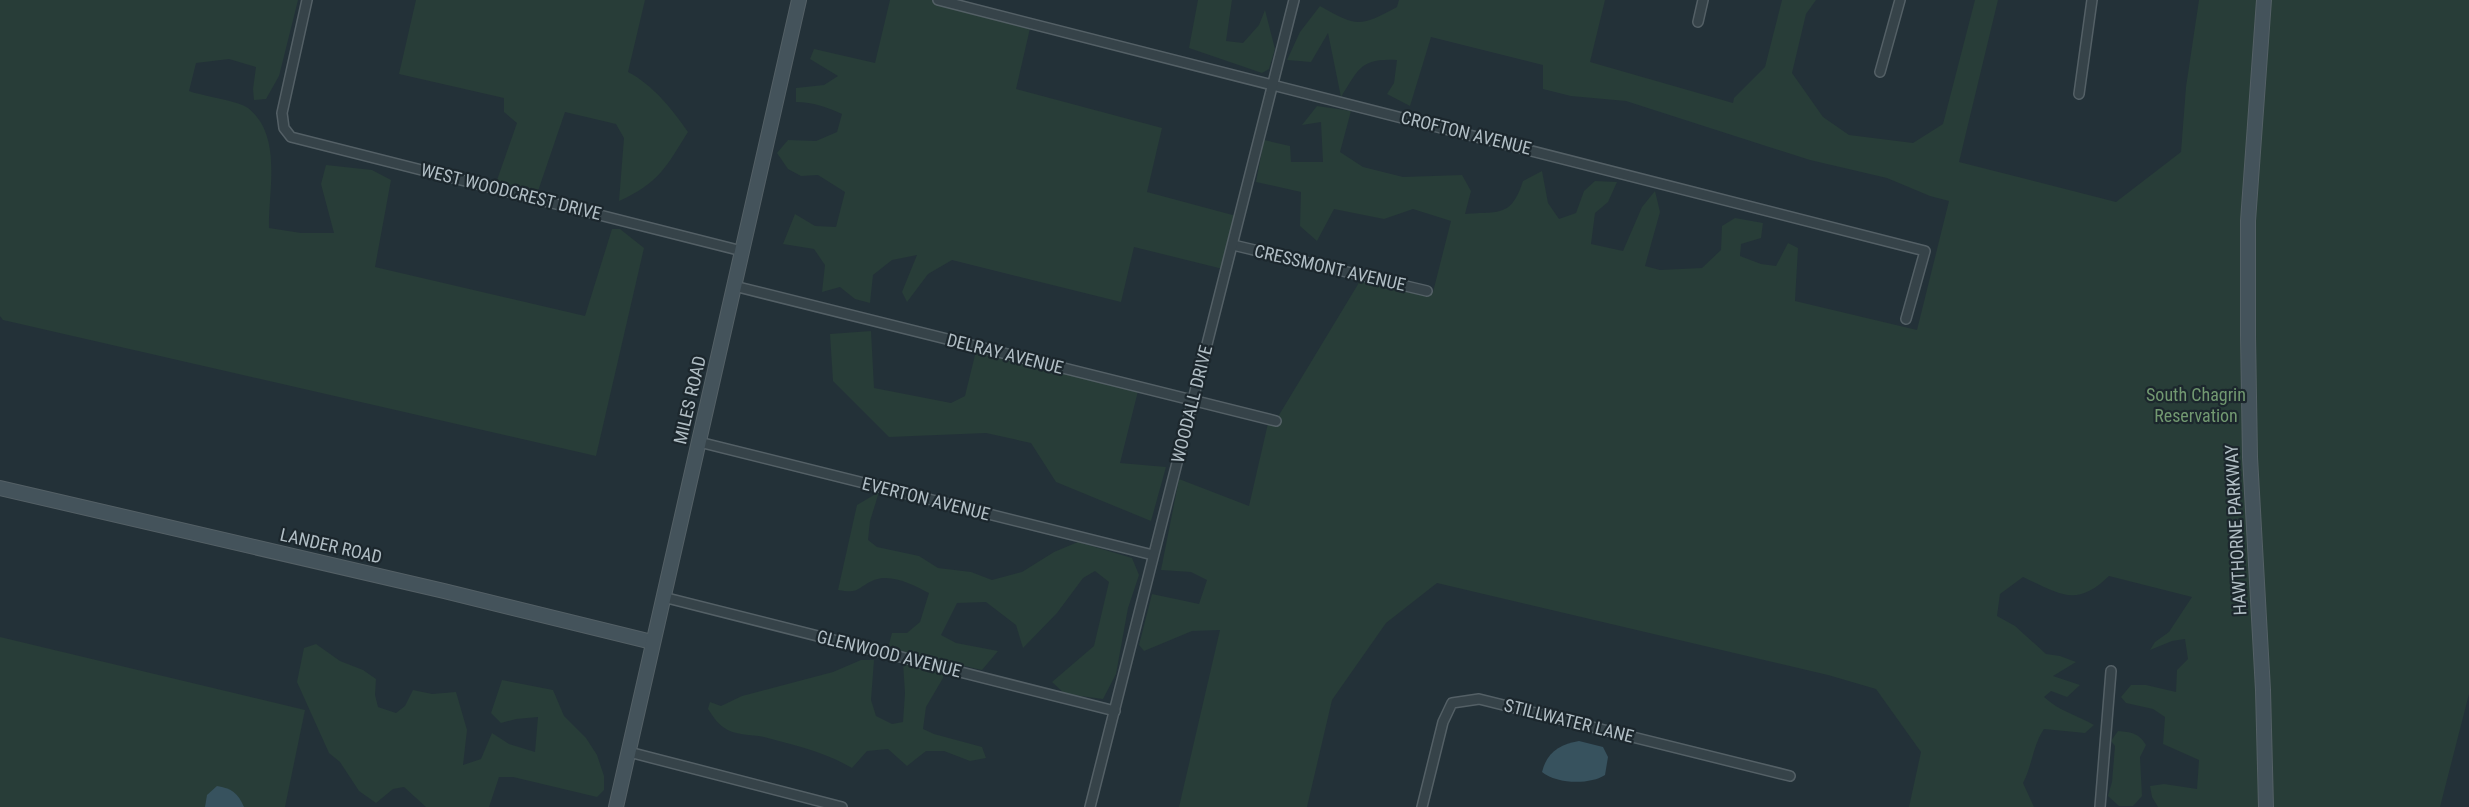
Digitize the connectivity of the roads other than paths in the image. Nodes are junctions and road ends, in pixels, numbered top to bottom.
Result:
1 (308, 0) edge
2 (799, 0) edge
3 (938, 0) edge
4 (1294, 0) edge
5 (1703, 0) edge
6 (1900, 0) edge
7 (2092, 0) edge
8 (2264, 0) edge
9 (1698, 22) dead end
10 (1880, 72) dead end
11 (1273, 84) junction
12 (2079, 94) dead end
13 (1233, 245) junction
14 (742, 251) junction
15 (734, 286) junction
16 (1427, 291) dead end
17 (1906, 319) dead end
18 (1194, 401) junction
19 (1276, 420) dead end
20 (699, 442) junction
21 (0, 488) edge
22 (1153, 555) junction
23 (663, 597) junction
24 (652, 642) junction
25 (2111, 671) dead end
26 (1114, 711) junction
27 (629, 752) junction
28 (1790, 776) dead end
29 (616, 807) edge
30 (842, 807) edge
31 (1090, 807) edge
32 (1422, 807) edge
33 (2100, 807) edge
34 (2266, 807) edge

1 - 14 street, WEST WOODCREST DRIVE
2 - 14 street, MILES ROAD
3 - 11 street, CROFTON AVENUE
4 - 11 street, WOODALL DRIVE
5 - 9 street
6 - 10 street
7 - 12 street
8 - 34 street, HAWTHORNE PARKWAY
11 - 13 street, WOODALL DRIVE
11 - 17 street, CROFTON AVENUE
13 - 16 street, CRESSMONT AVENUE
13 - 18 street, WOODALL DRIVE
14 - 15 street, MILES ROAD
15 - 18 street, DELRAY AVENUE
15 - 20 street, MILES ROAD
18 - 19 street, DELRAY AVENUE
18 - 22 street, WOODALL DRIVE
20 - 22 street, EVERTON AVENUE
20 - 23 street, MILES ROAD
21 - 24 street, LANDER ROAD
22 - 26 street, WOODALL DRIVE
23 - 24 street, MILES ROAD
23 - 26 street, GLENWOOD AVENUE
24 - 27 street, MILES ROAD
25 - 33 street
26 - 31 street, WOODALL DRIVE
27 - 29 street, MILES ROAD
27 - 30 street
28 - 32 street, STILLWATER LANE

